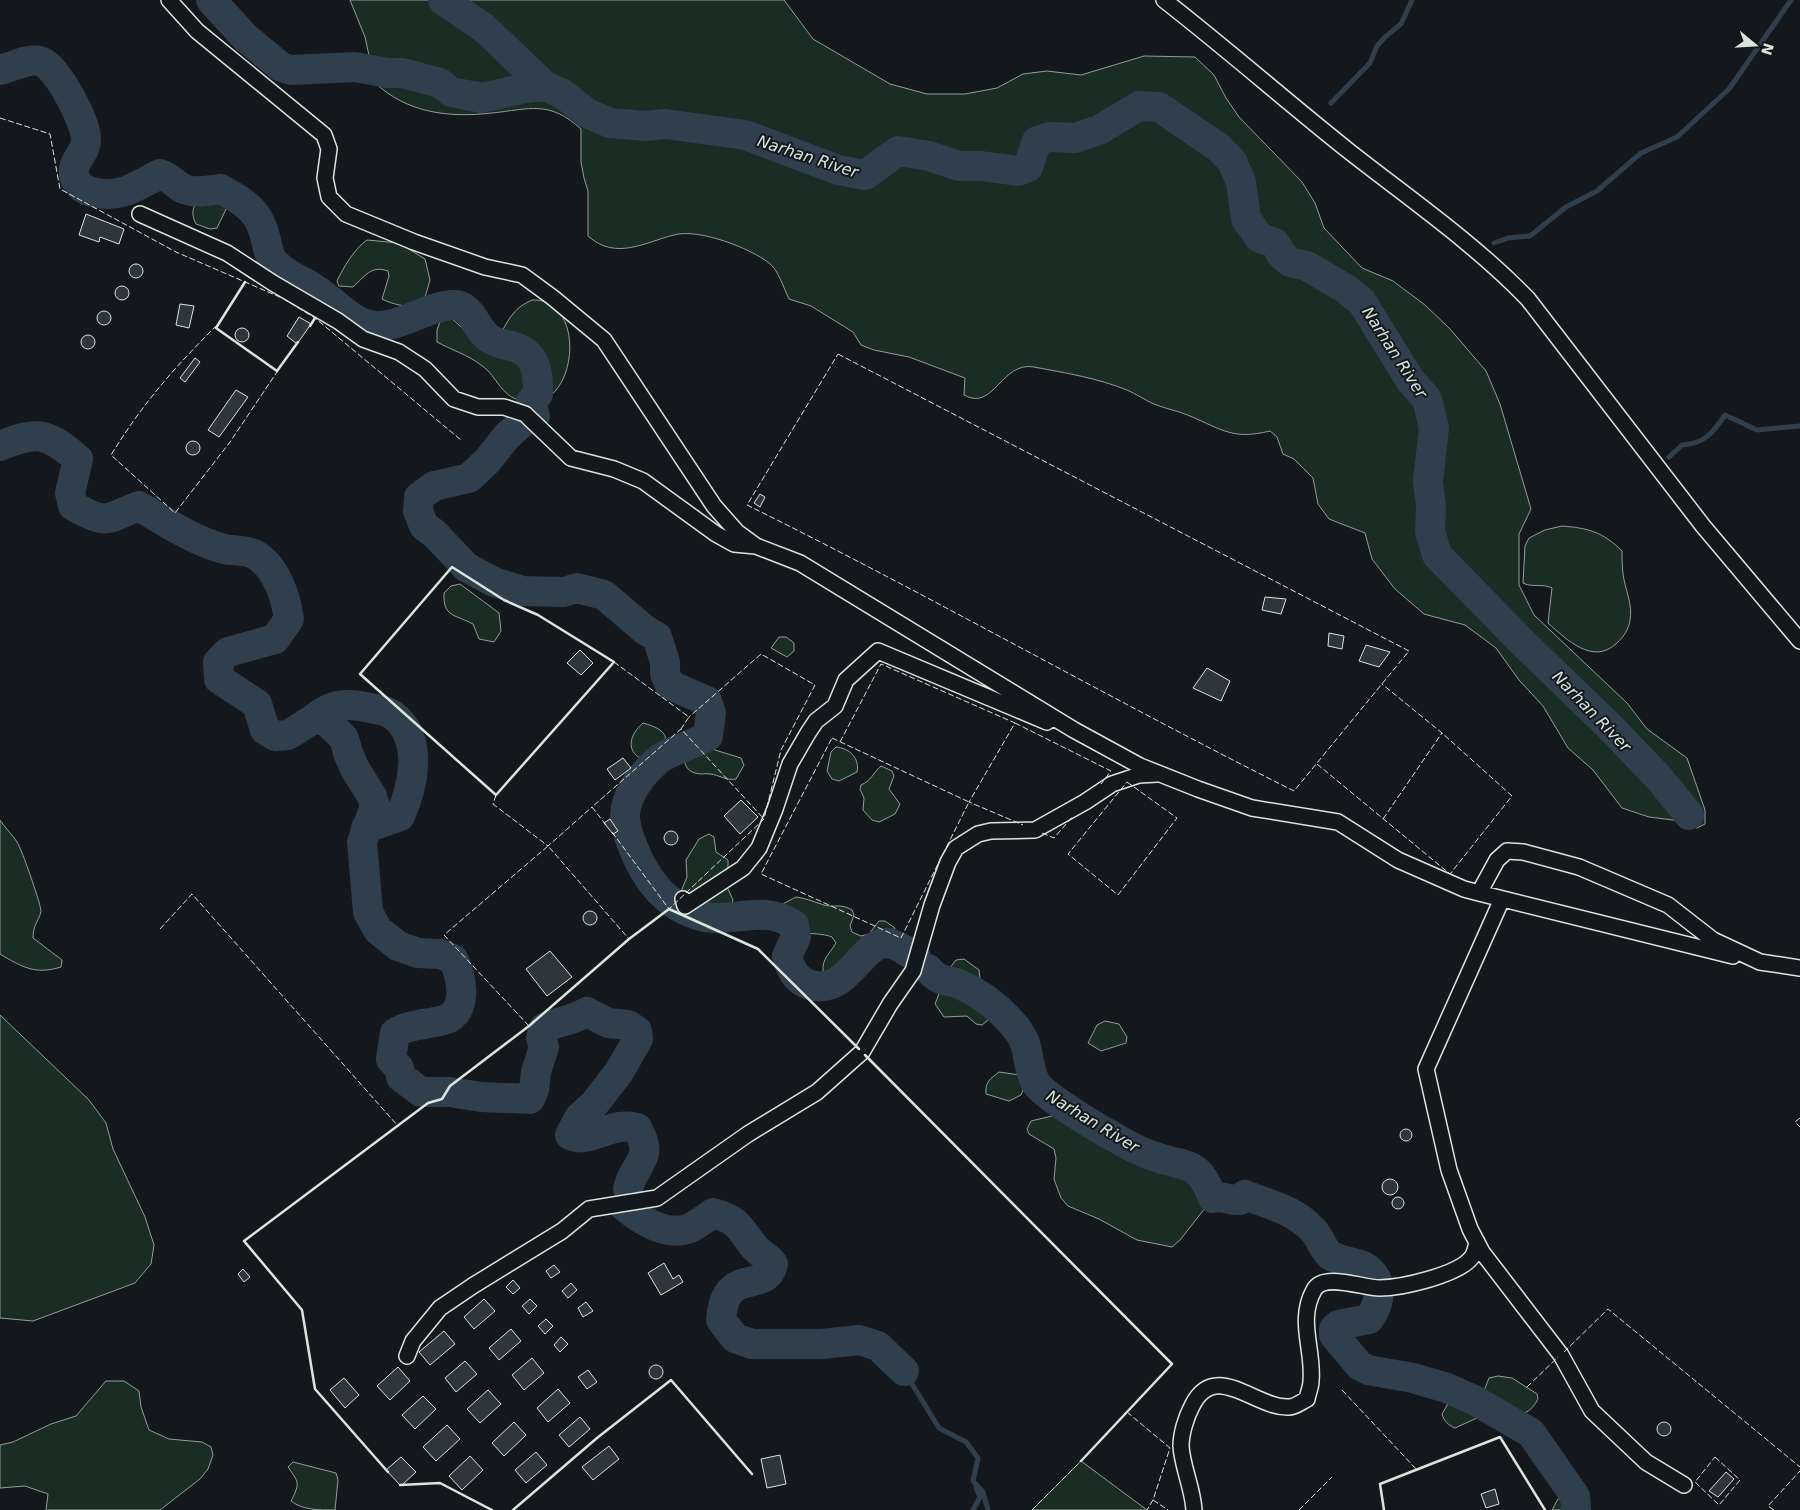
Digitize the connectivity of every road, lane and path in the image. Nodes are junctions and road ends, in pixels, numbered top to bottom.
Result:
1 (169, 0) edge
2 (1164, 0) edge
3 (140, 214) dead end
4 (756, 546) junction
5 (1800, 641) edge
6 (1074, 730) junction
7 (1159, 774) junction
8 (1479, 893) junction
9 (683, 899) dead end
10 (1502, 899) junction
11 (1760, 962) junction
12 (1800, 968) edge
13 (1477, 1242) junction
14 (407, 1356) dead end
15 (1684, 1485) dead end
16 (1194, 1510) edge

1 - 4 street
2 - 5 street
3 - 4 street
4 - 6 street
6 - 7 street
6 - 9 street
7 - 8 street
7 - 14 street
8 - 10 street
8 - 11 street
10 - 11 street
10 - 13 street
11 - 12 street
13 - 15 street
13 - 16 street

